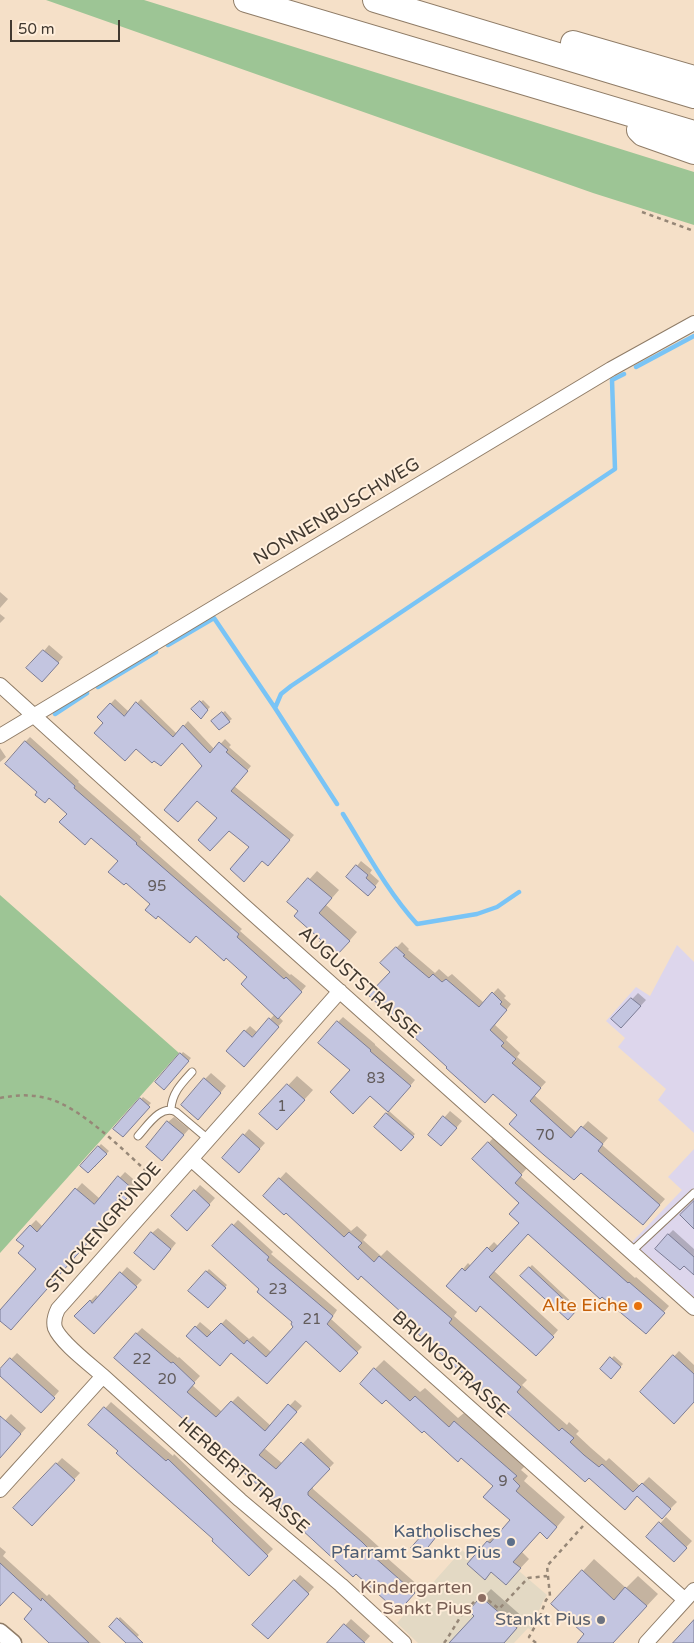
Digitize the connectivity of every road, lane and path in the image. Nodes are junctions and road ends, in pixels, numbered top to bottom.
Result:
1 (246, 0) edge
2 (375, 0) edge
3 (428, 0) edge
4 (694, 78) edge
5 (694, 96) edge
6 (609, 108) junction
7 (694, 133) edge
8 (694, 152) edge
9 (642, 212) dead end
10 (694, 231) edge
11 (694, 323) edge
12 (0, 685) edge
13 (34, 715) junction
14 (0, 736) edge
15 (340, 991) junction
16 (192, 1072) dead end
17 (0, 1098) edge
18 (171, 1109) junction
19 (138, 1136) dead end
20 (208, 1139) junction
21 (191, 1159) junction
22 (165, 1188) junction
23 (694, 1193) edge
24 (631, 1252) junction
25 (694, 1308) edge
26 (103, 1376) junction
27 (0, 1490) edge
28 (591, 1516) junction
29 (547, 1576) junction
30 (689, 1595) edge
31 (0, 1632) edge
32 (13, 1643) edge
33 (404, 1643) edge
34 (444, 1643) edge
35 (536, 1643) edge
36 (646, 1643) edge

1 - 6 highway
2 - 5 highway
3 - 4 highway
6 - 7 highway
6 - 8 highway
9 - 10 path
11 - 13 street, NONNENBUSCHWEG
12 - 13 street, AUGUSTSTRASSE
13 - 14 street, NONNENBUSCHWEG
13 - 15 street, AUGUSTSTRASSE
15 - 20 street, STUCKENGRÜNDE
15 - 24 street, AUGUSTSTRASSE
16 - 18 lane
17 - 22 path
18 - 19 lane
18 - 20 lane
20 - 21 street, STUCKENGRÜNDE
21 - 22 street, STUCKENGRÜNDE
21 - 28 street, BRUNOSTRASSE
22 - 26 street, STUCKENGRÜNDE
23 - 24 lane
24 - 25 street, AUGUSTSTRASSE
26 - 27 street
26 - 33 street, HERBERTSTRASSE
28 - 29 path
28 - 30 street, BRUNOSTRASSE
29 - 34 path
29 - 35 path
30 - 36 street
31 - 32 street

